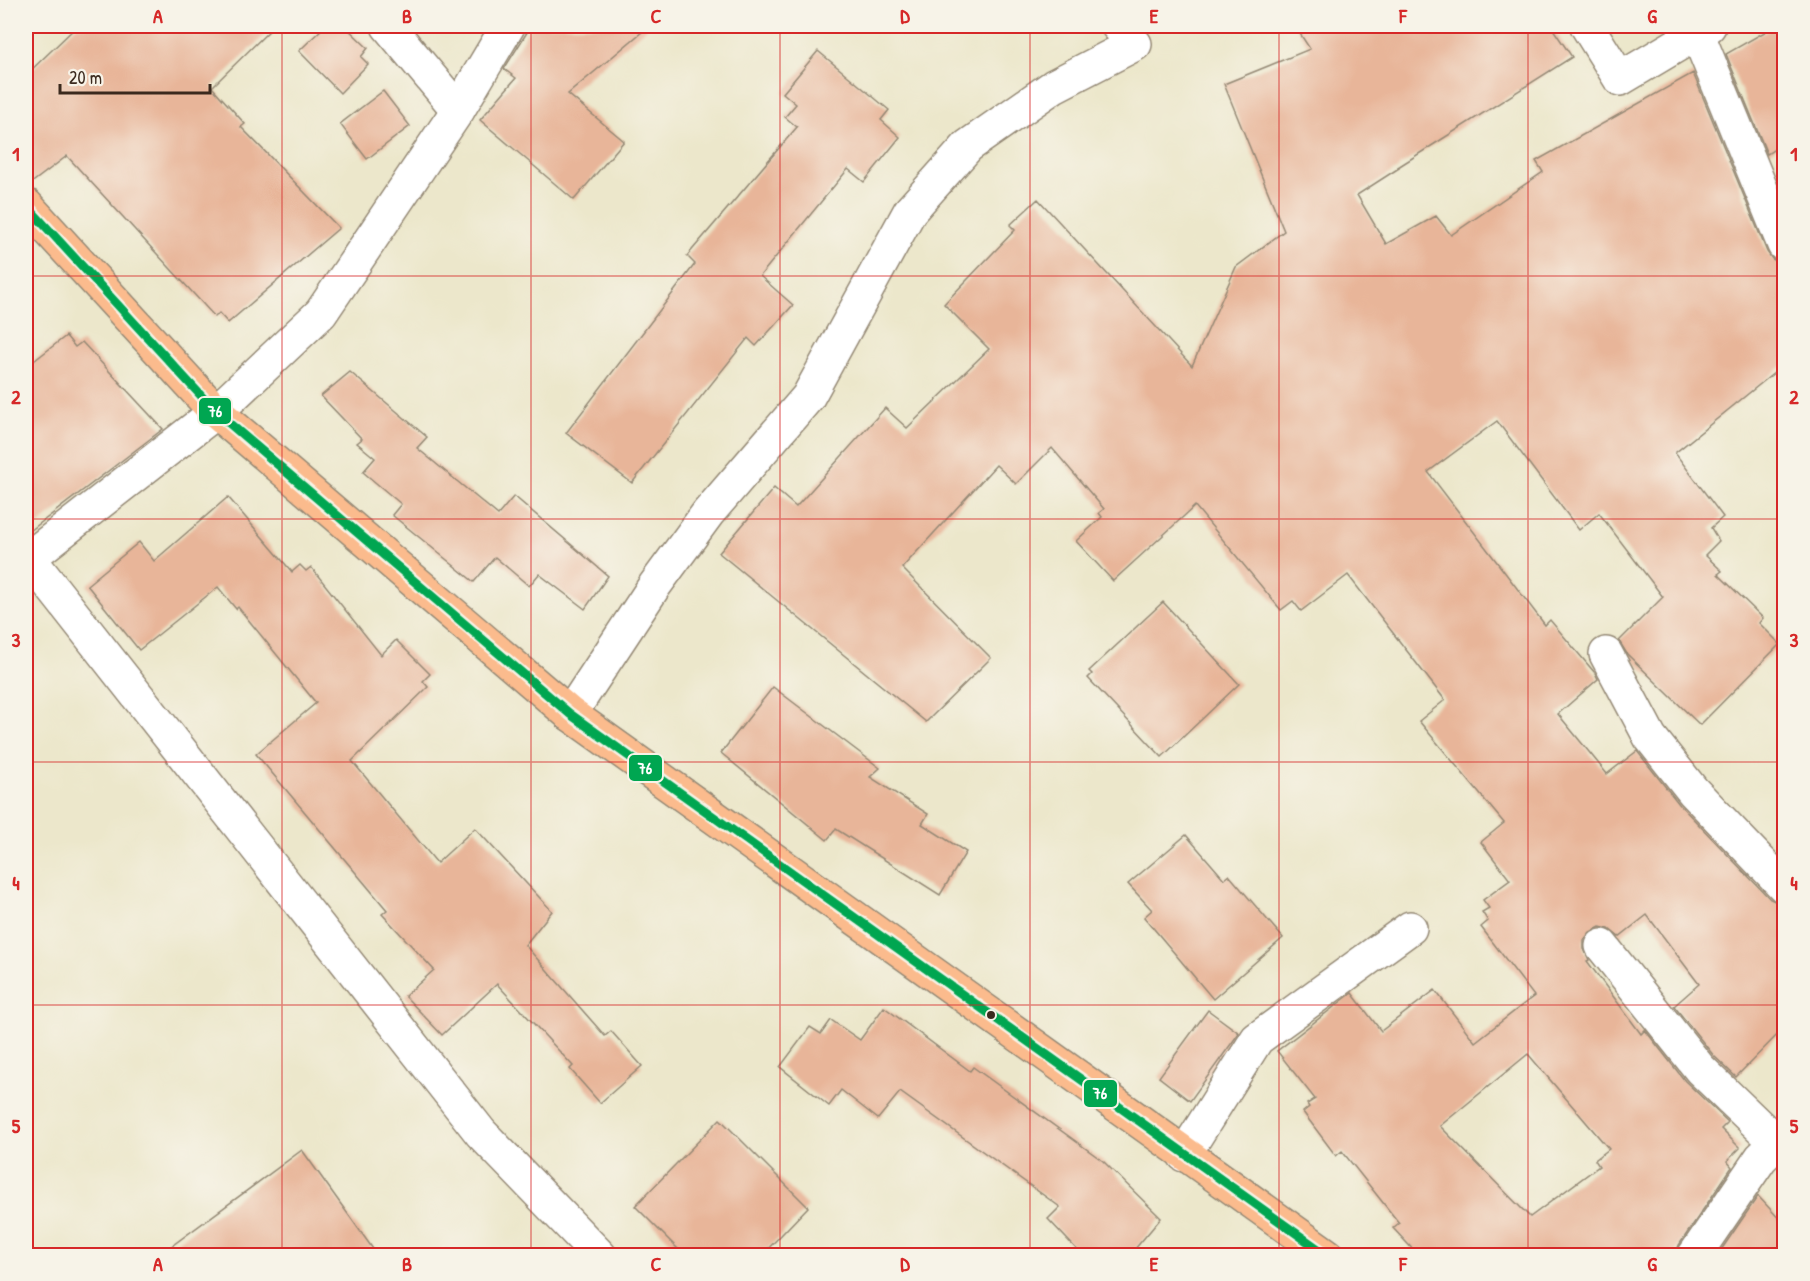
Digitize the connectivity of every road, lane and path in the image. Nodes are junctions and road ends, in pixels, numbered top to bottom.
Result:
1 (388, 26) edge
2 (508, 26) edge
3 (1118, 26) edge
4 (1587, 26) edge
5 (1703, 30) edge
6 (458, 110) junction
7 (26, 205) edge
8 (1785, 245) edge
9 (216, 412) junction
10 (27, 559) edge
11 (1606, 654) dead end
12 (570, 714) junction
13 (1785, 886) edge
14 (1410, 928) dead end
15 (1602, 946) dead end
16 (1781, 1140) edge
17 (1184, 1155) junction
18 (600, 1256) edge
19 (1328, 1256) edge
20 (1694, 1256) edge

1 - 6 street
2 - 6 street
3 - 12 street
4 - 5 street
5 - 8 street
6 - 9 street
7 - 9 highway
9 - 10 street
9 - 12 highway
10 - 18 street
11 - 13 street
12 - 17 highway
14 - 17 street
15 - 16 street
16 - 20 street
17 - 19 highway

